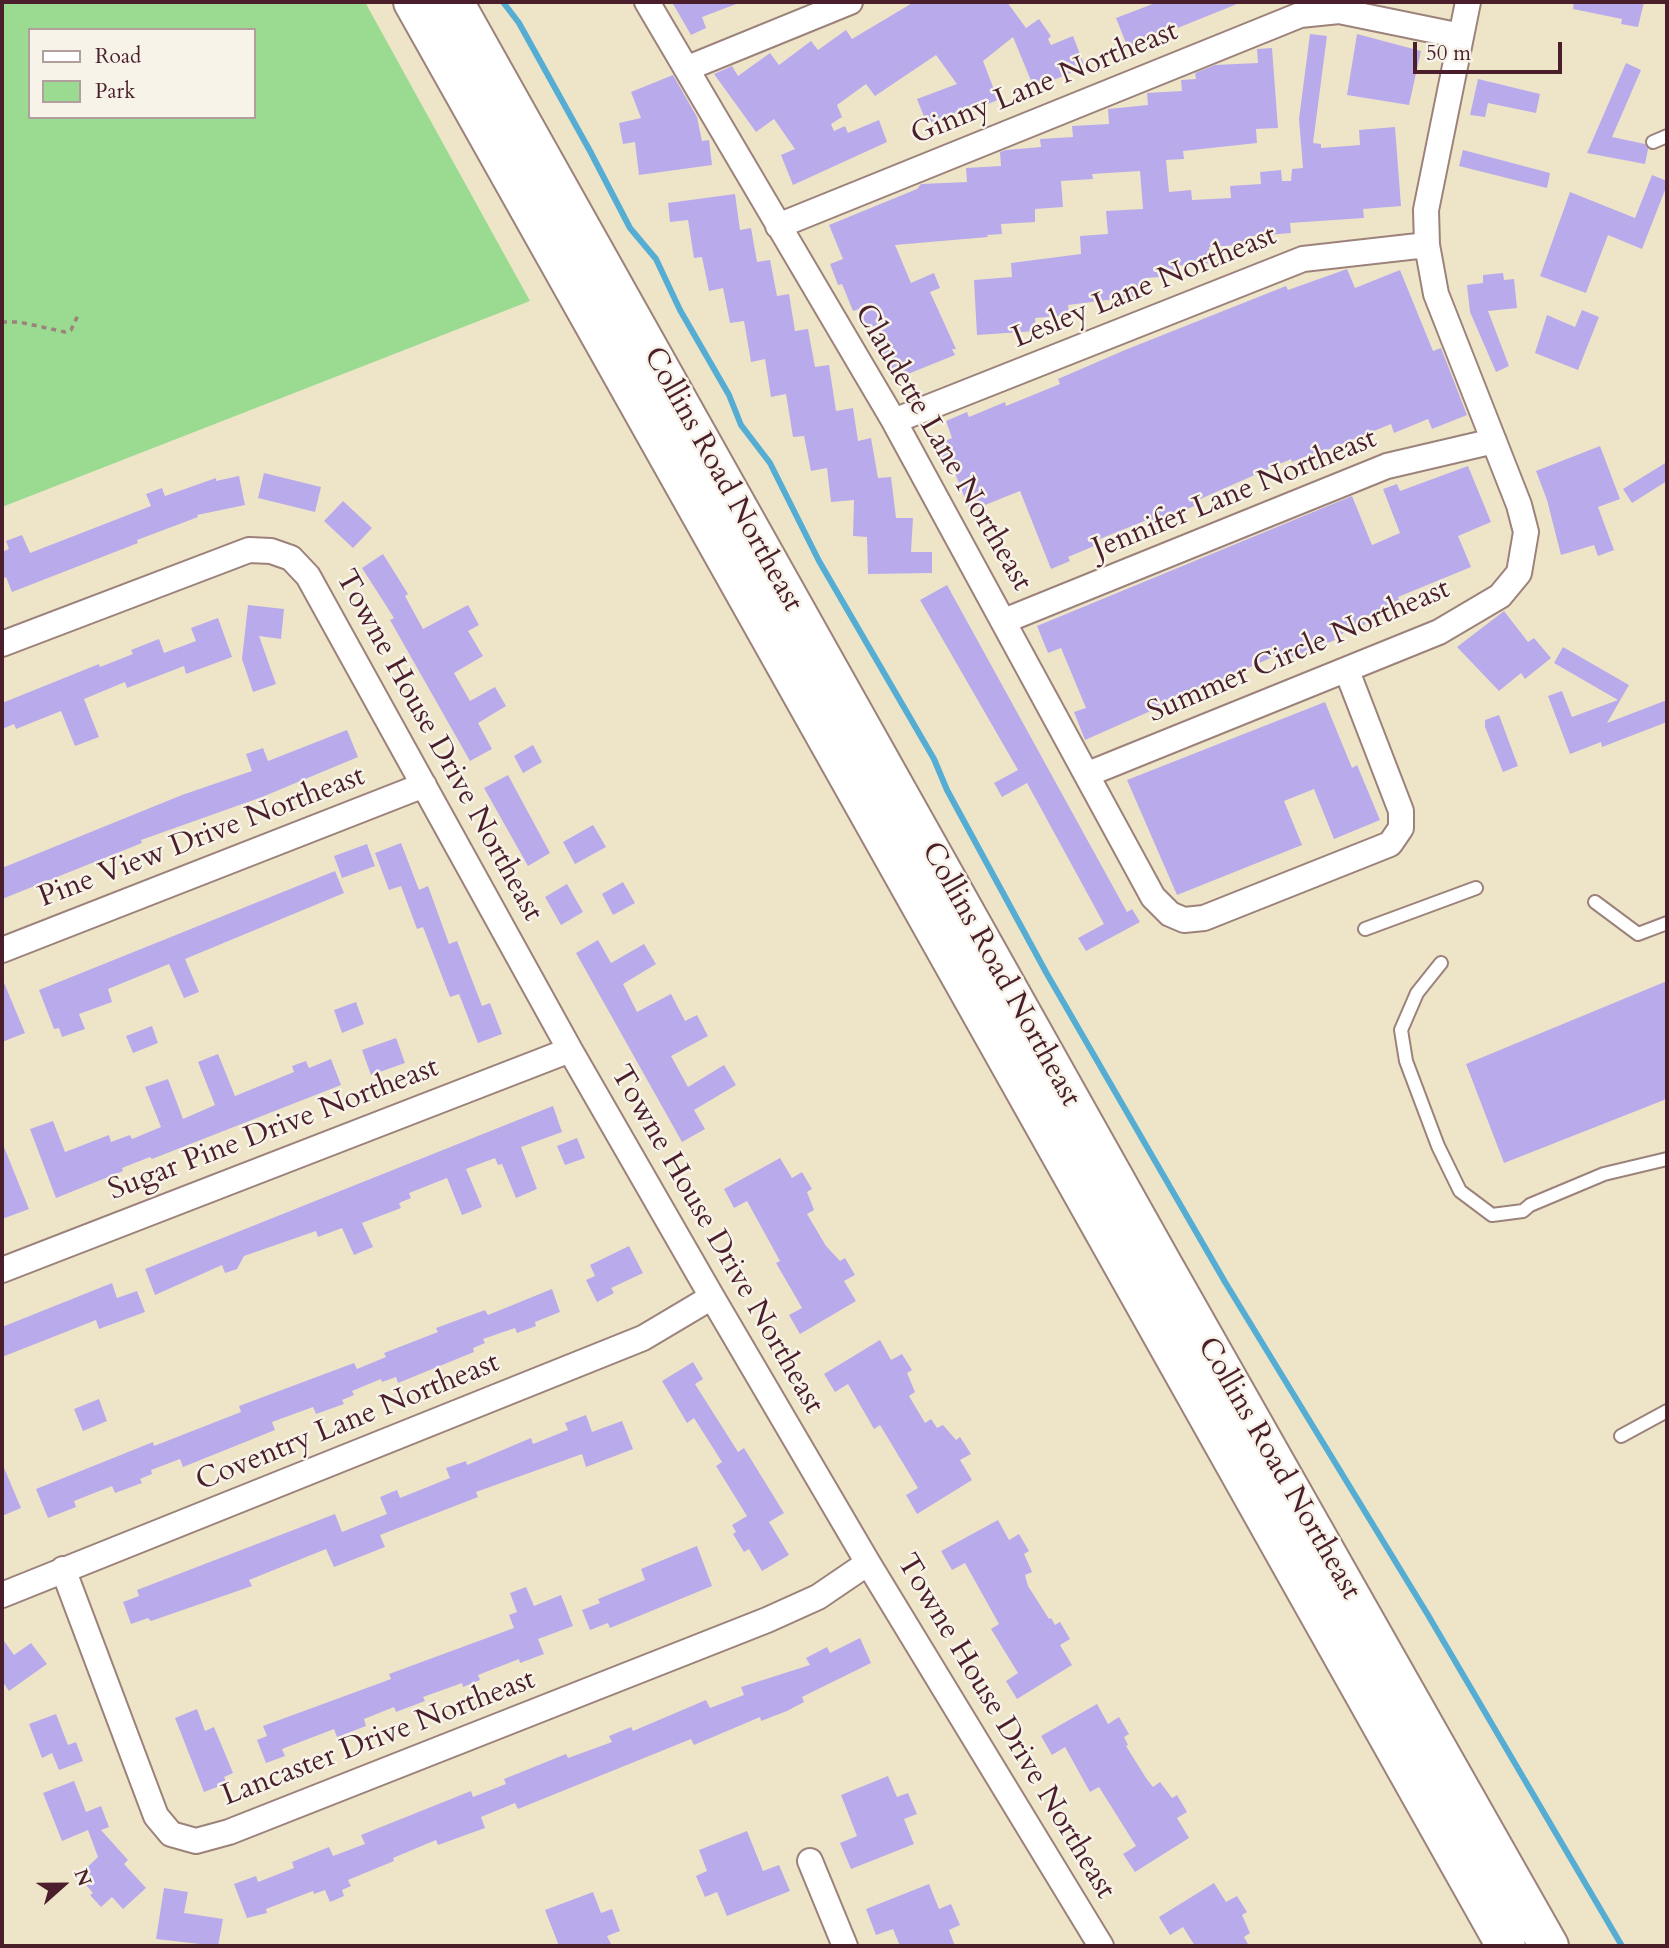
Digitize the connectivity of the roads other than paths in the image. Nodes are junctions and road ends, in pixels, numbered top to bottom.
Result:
1 (413, 2) edge
2 (454, 2) edge
3 (647, 2) edge
4 (850, 2) edge
5 (1468, 2) edge
6 (1461, 36) junction
7 (688, 68) junction
8 (1667, 136) edge
9 (1653, 142) dead end
10 (778, 226) junction
11 (1427, 246) junction
12 (894, 421) junction
13 (1494, 441) junction
14 (1004, 621) junction
15 (2, 645) edge
16 (1347, 671) junction
17 (1088, 774) junction
18 (424, 785) junction
19 (1476, 888) dead end
20 (1595, 902) dead end
21 (1667, 923) edge
22 (1365, 929) dead end
23 (2, 950) edge
24 (1441, 963) dead end
25 (570, 1050) junction
26 (1667, 1159) edge
27 (2, 1270) edge
28 (712, 1297) junction
29 (1667, 1411) edge
30 (1621, 1436) dead end
31 (869, 1563) junction
32 (63, 1569) junction
33 (2, 1595) edge
34 (810, 1861) dead end
35 (845, 1946) edge
36 (1101, 1946) edge
37 (1506, 1946) edge
38 (1549, 1946) edge

1 - 37 highway, Collins Road Northeast
2 - 38 highway, Collins Road Northeast
3 - 7 street, Claudette Lane Northeast
4 - 7 street
5 - 6 street, Summer Circle Northeast
6 - 10 street, Ginny Lane Northeast
6 - 11 street, Summer Circle Northeast
7 - 10 street, Claudette Lane Northeast
8 - 9 lane
10 - 12 street, Claudette Lane Northeast
11 - 12 street, Lesley Lane Northeast
11 - 13 street, Summer Circle Northeast
12 - 14 street, Claudette Lane Northeast
13 - 14 street, Jennifer Lane Northeast
13 - 16 street, Summer Circle Northeast
14 - 17 street, Claudette Lane Northeast
15 - 18 street, Towne House Drive Northeast
16 - 17 street, Summer Circle Northeast
16 - 17 street, Claudette Lane Northeast
18 - 23 street, Pine View Drive Northeast
18 - 25 street, Towne House Drive Northeast
19 - 22 lane
20 - 21 lane
24 - 26 lane
25 - 27 street, Sugar Pine Drive Northeast
25 - 28 street, Towne House Drive Northeast
28 - 31 street, Towne House Drive Northeast
28 - 32 street, Coventry Lane Northeast
29 - 30 lane
31 - 32 street, Lancaster Drive Northeast
31 - 36 street, Towne House Drive Northeast
32 - 33 street, Coventry Lane Northeast
34 - 35 street

